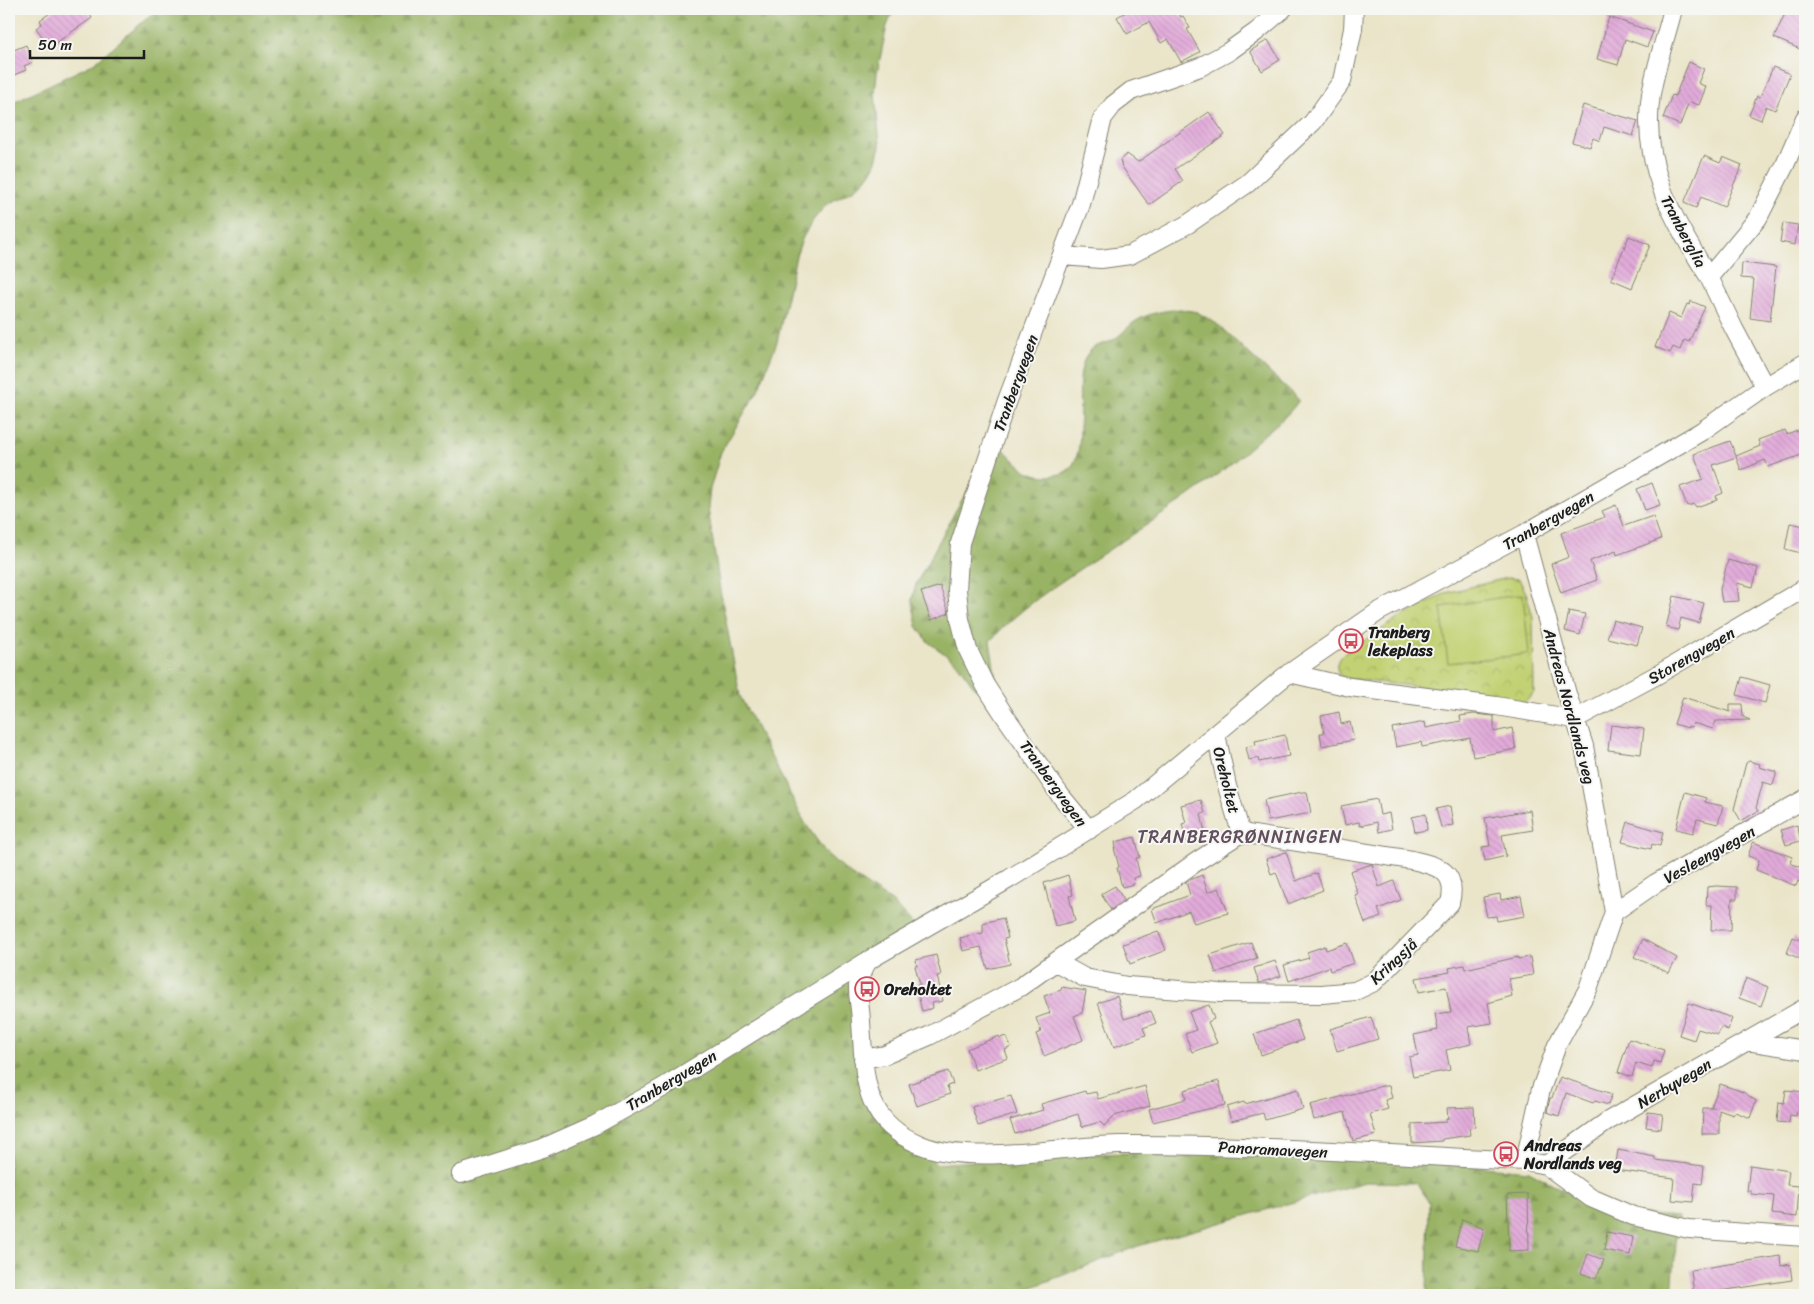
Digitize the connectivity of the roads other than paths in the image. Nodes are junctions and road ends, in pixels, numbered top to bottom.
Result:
1 (1283, 9) edge
2 (1354, 9) edge
3 (1673, 9) edge
4 (1805, 118) edge
5 (1062, 256) junction
6 (1709, 277) junction
7 (1805, 363) edge
8 (1765, 386) junction
9 (1524, 534) junction
10 (1805, 588) edge
11 (1289, 673) junction
12 (1575, 720) junction
13 (1216, 734) junction
14 (1805, 799) edge
15 (1089, 830) junction
16 (1241, 833) junction
17 (1614, 912) junction
18 (869, 960) junction
19 (1056, 962) junction
20 (859, 974) joint
21 (1805, 1008) edge
22 (1747, 1041) junction
23 (1805, 1050) edge
24 (863, 1059) junction
25 (1525, 1161) junction
26 (1546, 1165) junction
27 (461, 1174) dead end
28 (1805, 1237) edge

1 - 5 street, Tranbergvegen
2 - 5 street
3 - 6 street, Tranberglia
4 - 6 street, Tranberglia
5 - 15 street, Tranbergvegen
6 - 8 street, Tranberglia
7 - 8 street, Tranbergvegen
8 - 9 street, Tranbergvegen
9 - 11 street, Tranbergvegen
9 - 12 street, Andreas Nordlands veg
10 - 12 street, Storengvegen
11 - 12 street
11 - 13 street, Tranbergvegen
12 - 17 street, Andreas Nordlands veg
13 - 15 street, Tranbergvegen
13 - 16 street, Oreholtet
14 - 17 street, Vesleengvegen
15 - 18 street, Tranbergvegen
16 - 19 street, Oreholtet
16 - 19 street, Kringsjå
17 - 25 street, Andreas Nordlands veg
18 - 20 street, Tranbergvegen
18 - 27 street, Tranbergvegen
19 - 24 street, Oreholtet
20 - 24 street, Panoramavegen
21 - 22 street, Nerbyvegen
22 - 23 street
22 - 26 street, Nerbyvegen
24 - 25 street, Panoramavegen
25 - 26 street, Panoramavegen
26 - 28 street, Panoramavegen

